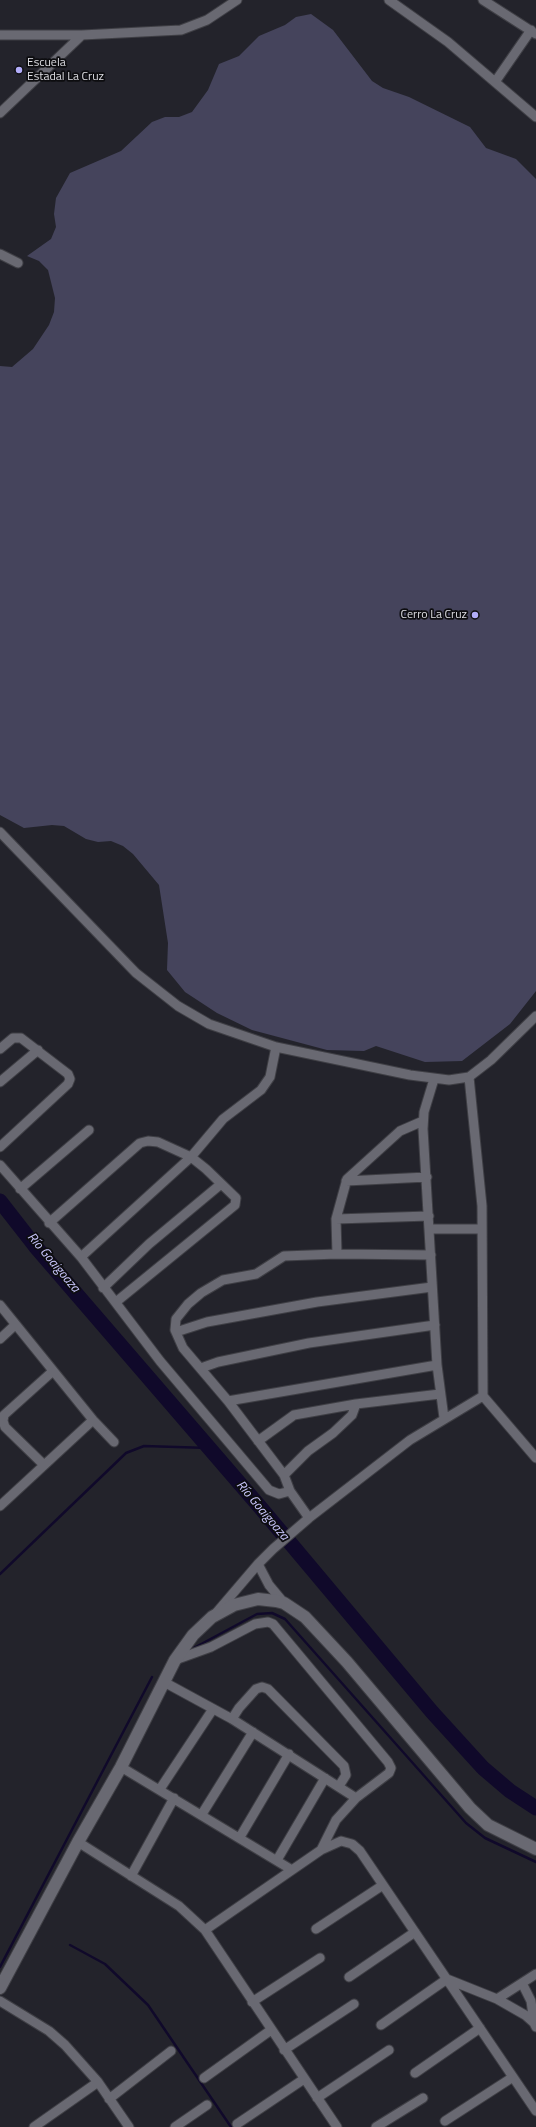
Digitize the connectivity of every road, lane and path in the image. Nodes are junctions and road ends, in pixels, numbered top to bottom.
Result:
1 (237, 0) edge
2 (389, 0) edge
3 (483, 0) edge
4 (533, 32) edge
5 (0, 35) edge
6 (82, 35) junction
7 (495, 82) junction
8 (0, 113) edge
9 (536, 117) edge
10 (0, 254) edge
11 (18, 263) dead end
12 (0, 832) edge
13 (536, 1016) edge
14 (276, 1047) junction
15 (0, 1049) edge
16 (38, 1050) junction
17 (469, 1077) junction
18 (434, 1079) junction
19 (0, 1082) edge
20 (423, 1121) junction
21 (89, 1130) dead end
22 (0, 1147) edge
23 (191, 1157) junction
24 (0, 1166) edge
25 (427, 1177) junction
26 (346, 1181) junction
27 (221, 1184) junction
28 (20, 1189) junction
29 (429, 1216) junction
30 (336, 1219) junction
31 (49, 1223) junction
32 (429, 1229) junction
33 (482, 1229) junction
34 (337, 1254) junction
35 (430, 1255) junction
36 (81, 1257) junction
37 (432, 1287) junction
38 (103, 1288) junction
39 (116, 1302) junction
40 (0, 1305) edge
41 (15, 1325) junction
42 (436, 1325) junction
43 (176, 1332) junction
44 (0, 1339) edge
45 (437, 1365) junction
46 (201, 1368) junction
47 (53, 1371) junction
48 (440, 1394) junction
49 (483, 1396) junction
50 (228, 1401) junction
51 (356, 1404) junction
52 (444, 1418) junction
53 (93, 1420) junction
54 (258, 1441) junction
55 (114, 1442) dead end
56 (536, 1458) edge
57 (43, 1464) junction
58 (284, 1475) junction
59 (290, 1491) junction
60 (0, 1506) edge
61 (309, 1518) junction
62 (258, 1564) junction
63 (284, 1604) junction
64 (212, 1617) junction
65 (175, 1660) junction
66 (164, 1682) junction
67 (213, 1709) junction
68 (232, 1719) junction
69 (253, 1732) junction
70 (289, 1754) junction
71 (121, 1767) junction
72 (326, 1778) junction
73 (339, 1786) junction
74 (160, 1789) junction
75 (174, 1798) junction
76 (356, 1798) junction
77 (202, 1814) junction
78 (240, 1838) junction
79 (78, 1842) junction
80 (536, 1849) edge
81 (321, 1850) junction
82 (277, 1860) junction
83 (292, 1870) junction
84 (131, 1876) junction
85 (383, 1885) junction
86 (316, 1929) dead end
87 (205, 1930) junction
88 (415, 1932) junction
89 (320, 1958) dead end
90 (536, 1974) edge
91 (349, 1977) dead end
92 (447, 1979) junction
93 (522, 1983) junction
94 (0, 1988) edge
95 (497, 1999) junction
96 (0, 2001) edge
97 (252, 2002) junction
98 (354, 2004) dead end
99 (381, 2025) dead end
100 (535, 2025) edge
101 (480, 2028) junction
102 (271, 2030) junction
103 (284, 2050) junction
104 (389, 2050) dead end
105 (171, 2051) dead end
106 (415, 2072) dead end
107 (513, 2077) junction
108 (204, 2078) dead end
109 (304, 2079) junction
110 (98, 2082) junction
111 (317, 2098) junction
112 (423, 2098) dead end
113 (109, 2099) junction
114 (207, 2105) dead end
115 (536, 2111) edge
116 (445, 2121) dead end
117 (237, 2124) dead end
118 (34, 2127) edge
119 (129, 2127) edge
120 (176, 2127) edge
121 (337, 2127) edge
122 (376, 2127) edge

1 - 6 street
2 - 7 street
3 - 4 street
4 - 7 street
5 - 6 street
6 - 8 street
7 - 9 street
10 - 11 street
12 - 14 street
13 - 17 street
14 - 18 street
14 - 23 street
15 - 16 street
16 - 19 street
16 - 22 street
17 - 18 street
17 - 33 street
18 - 20 street
20 - 25 street
20 - 26 street
21 - 28 street
23 - 27 street
23 - 31 street
23 - 36 street
24 - 28 street
25 - 26 street
25 - 29 street
26 - 30 street
27 - 38 street
27 - 39 street
28 - 31 street
29 - 30 street
29 - 32 street
30 - 34 street
31 - 36 street
32 - 33 street
32 - 35 street
33 - 49 street
34 - 35 street
34 - 43 street
35 - 37 street
36 - 38 street
37 - 42 street
37 - 43 street
38 - 39 street
39 - 59 street
40 - 41 street
41 - 44 street
41 - 47 street
42 - 45 street
42 - 46 street
43 - 46 street
45 - 48 street
45 - 50 street
46 - 50 street
47 - 53 street
47 - 57 street
48 - 51 street
48 - 52 street
49 - 52 street
49 - 56 street
50 - 54 street
51 - 54 street
51 - 58 street
52 - 61 street
53 - 55 street
53 - 57 street
54 - 58 street
57 - 60 street
58 - 59 street
59 - 61 street
61 - 62 street
62 - 63 street
62 - 64 street
63 - 64 main road
63 - 80 main road
64 - 65 main road
65 - 66 main road
65 - 76 street
66 - 67 street
66 - 71 main road
67 - 68 street
67 - 74 street
68 - 69 street
68 - 73 street
69 - 70 street
69 - 77 street
70 - 72 street
70 - 78 street
71 - 74 street
71 - 79 main road
72 - 73 street
72 - 82 street
73 - 76 street
74 - 75 street
75 - 77 street
75 - 84 street
76 - 81 street
77 - 78 street
78 - 82 street
79 - 84 street
79 - 94 main road
81 - 83 street
81 - 85 street
82 - 83 street
83 - 87 street
84 - 87 street
85 - 86 street
85 - 88 street
87 - 97 street
88 - 91 street
88 - 92 street
89 - 97 street
90 - 93 street
92 - 95 street
92 - 99 street
92 - 101 street
93 - 95 street
93 - 100 street
95 - 100 street
96 - 110 street
97 - 102 street
98 - 103 street
101 - 106 street
101 - 107 street
102 - 103 street
102 - 108 street
103 - 109 street
104 - 111 street
105 - 113 street
107 - 115 street
107 - 116 street
109 - 111 street
109 - 117 street
110 - 113 street
110 - 118 street
111 - 121 street
112 - 122 street
113 - 119 street
114 - 120 street

